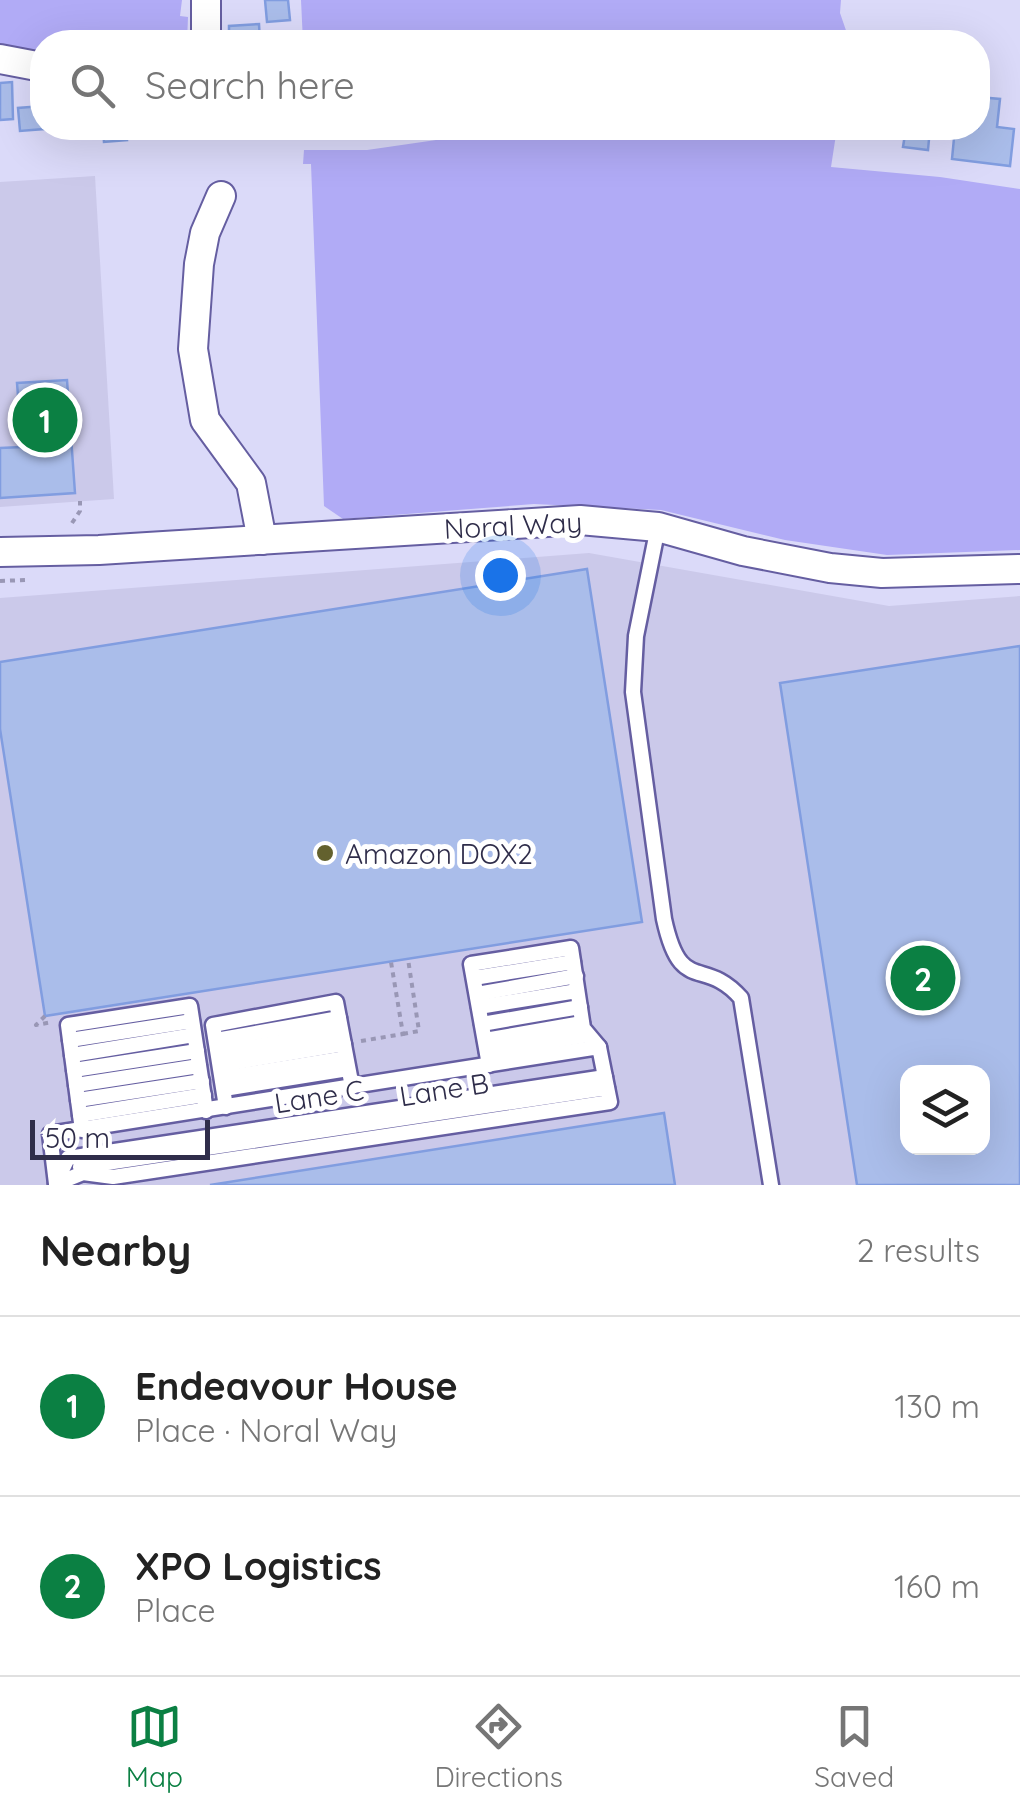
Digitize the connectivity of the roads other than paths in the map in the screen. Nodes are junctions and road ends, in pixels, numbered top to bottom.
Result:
1 (206, 0) edge
2 (206, 30) edge
3 (0, 59) edge
4 (30, 64) edge
5 (220, 196) dead end
6 (658, 527) junction
7 (262, 540) junction
8 (0, 552) edge
9 (1020, 569) edge
10 (577, 984) junction
11 (478, 1000) junction
12 (482, 1024) junction
13 (193, 1028) junction
14 (585, 1029) junction
15 (343, 1044) junction
16 (599, 1048) junction
17 (487, 1052) junction
18 (220, 1065) junction
19 (201, 1081) junction
20 (352, 1087) junction
21 (607, 1089) junction
22 (79, 1090) junction
23 (226, 1107) junction
24 (56, 1184) edge
25 (772, 1185) edge

1 - 2 street
3 - 4 street
5 - 7 street
6 - 7 street, Noral Way
6 - 9 street, Noral Way
6 - 25 lane
7 - 8 street, Noral Way
10 - 11 lane
10 - 11 lane
10 - 12 lane
10 - 14 lane
11 - 12 lane
12 - 17 lane
13 - 19 lane
13 - 22 lane
13 - 22 lane
14 - 16 lane
14 - 17 lane
15 - 18 lane
15 - 18 lane
15 - 18 lane
15 - 20 lane
16 - 17 lane
16 - 21 lane
17 - 20 lane
18 - 23 lane
19 - 22 lane
19 - 22 lane
19 - 22 lane
19 - 23 lane
20 - 23 lane
21 - 24 lane
21 - 24 lane, Lane C
22 - 24 lane

